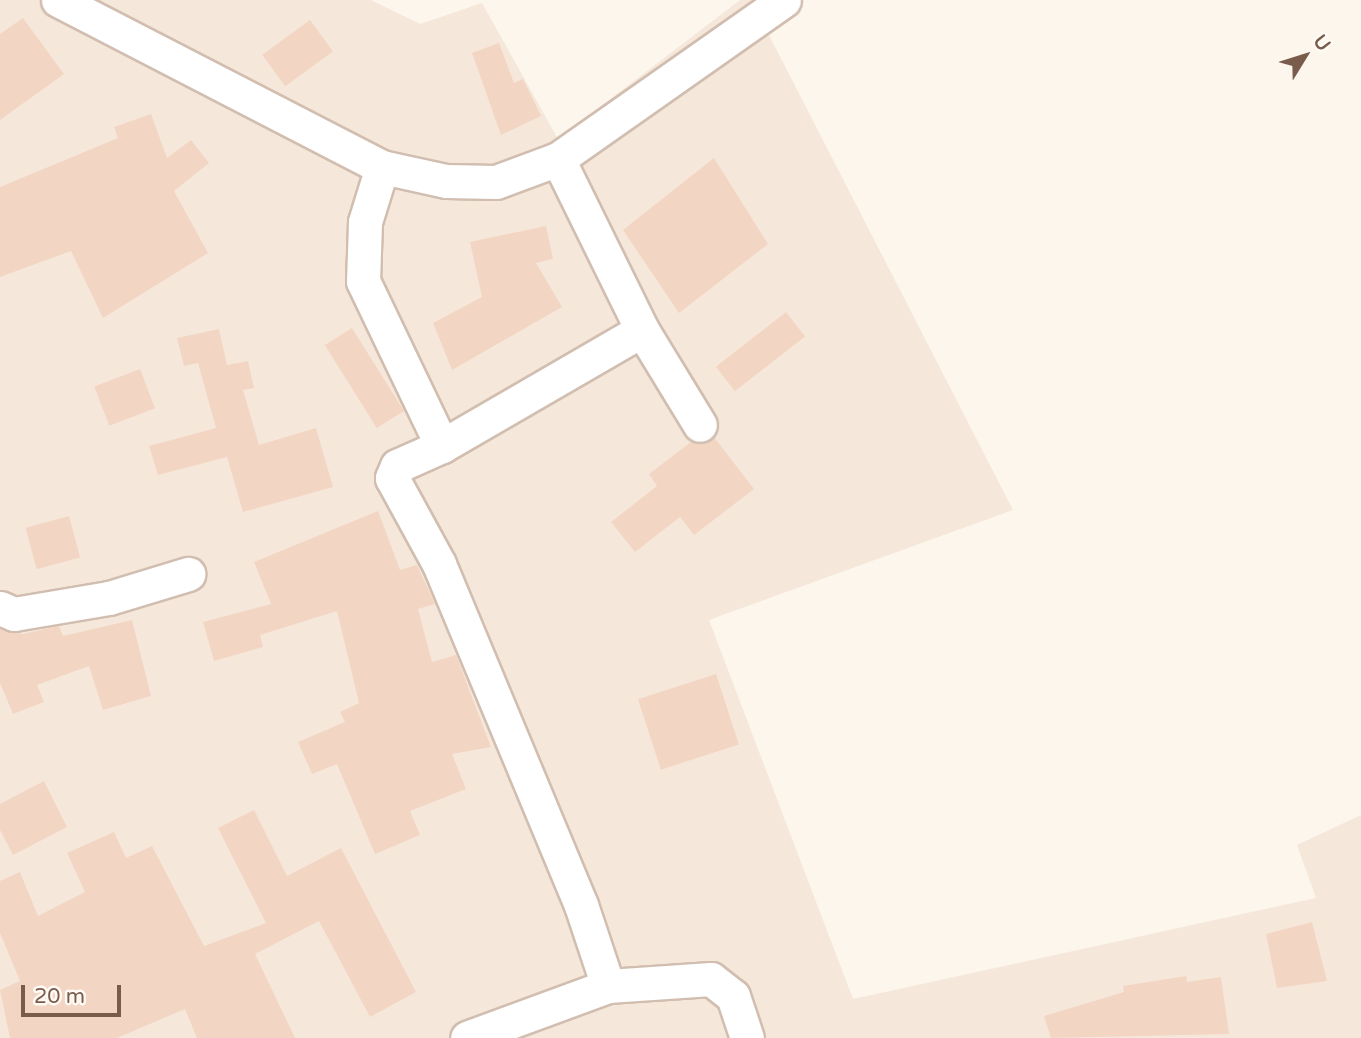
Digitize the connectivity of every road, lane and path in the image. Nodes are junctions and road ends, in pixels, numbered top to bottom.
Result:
1 (58, 0) edge
2 (784, 0) edge
3 (558, 159) junction
4 (382, 167) junction
5 (642, 330) junction
6 (700, 425) dead end
7 (442, 446) junction
8 (188, 574) dead end
9 (0, 608) edge
10 (608, 986) junction
11 (512, 1031) edge
12 (467, 1038) edge
13 (747, 1038) edge

1 - 4 street
2 - 3 street
3 - 4 street
3 - 5 street
4 - 7 street
5 - 6 street
5 - 7 street
7 - 10 street
8 - 9 street
10 - 11 street
10 - 13 street
11 - 12 street

